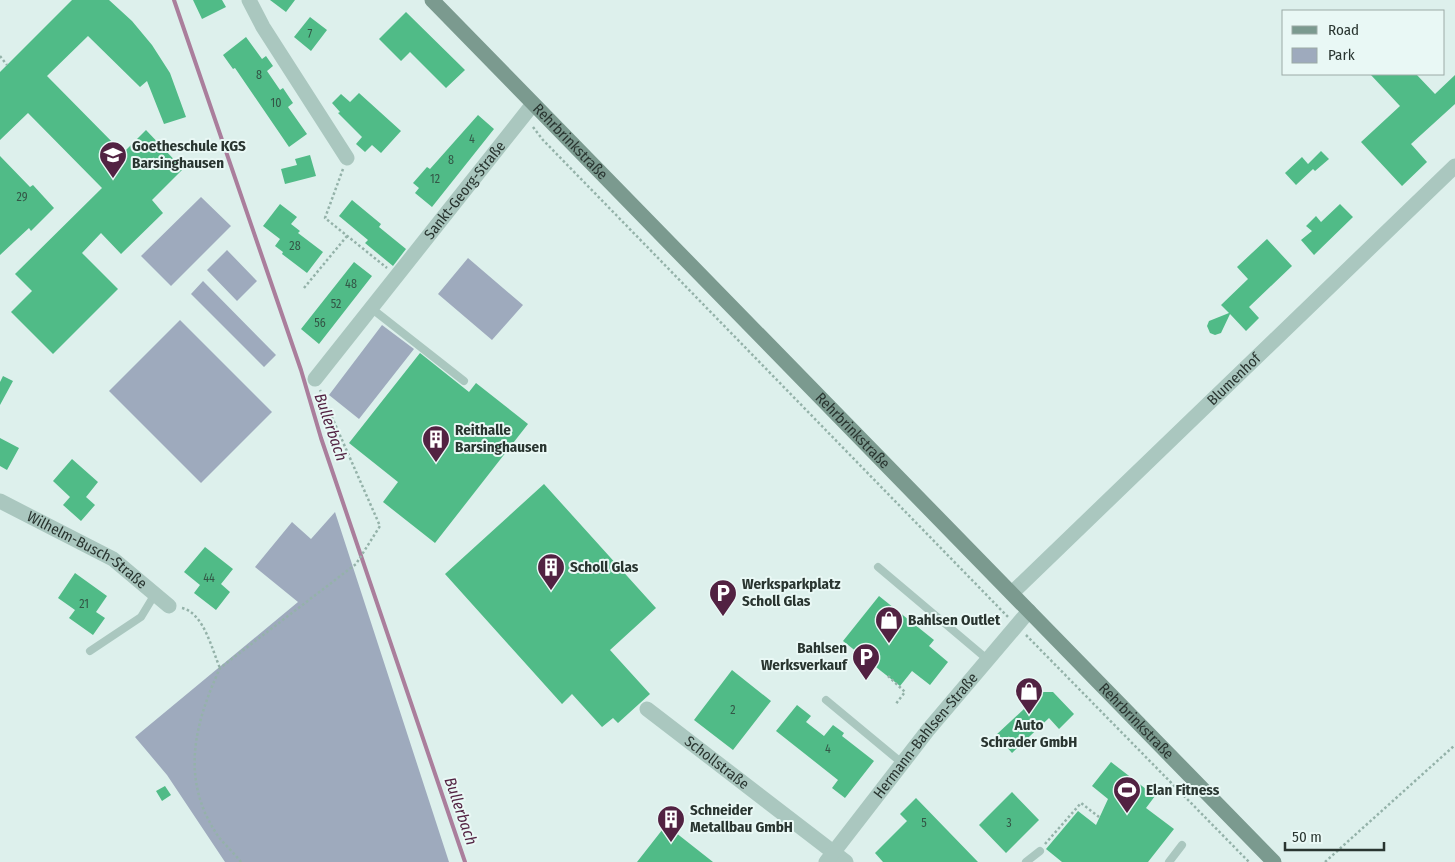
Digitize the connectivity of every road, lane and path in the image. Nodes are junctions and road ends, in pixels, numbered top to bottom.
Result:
1 (250, 0) edge
2 (432, 0) edge
3 (0, 56) edge
4 (7, 65) dead end
5 (529, 109) junction
6 (347, 158) joint
7 (1455, 166) edge
8 (347, 236) junction
9 (396, 276) junction
10 (304, 288) dead end
11 (371, 308) junction
12 (315, 379) joint
13 (464, 380) dead end
14 (0, 501) edge
15 (878, 567) dead end
16 (1012, 593) junction
17 (155, 594) junction
18 (170, 606) joint
19 (1029, 610) junction
20 (1016, 625) junction
21 (90, 651) dead end
22 (987, 659) junction
23 (220, 668) junction
24 (888, 676) dead end
25 (826, 700) dead end
26 (895, 705) dead end
27 (647, 708) dead end
28 (1455, 745) edge
29 (902, 764) junction
30 (1099, 818) dead end
31 (1182, 845) dead end
32 (1040, 850) joint
33 (829, 857) edge
34 (237, 858) junction
35 (236, 862) edge
36 (241, 862) edge
37 (846, 862) edge
38 (1026, 862) edge
39 (1169, 862) edge
40 (1249, 862) edge
41 (1274, 862) edge
42 (1325, 862) edge

1 - 6 street
2 - 5 main road, Rehrbrinkstraße
3 - 4 path
5 - 9 street, Sankt-Georg-Straße
5 - 16 main road, Rehrbrinkstraße
5 - 20 path
6 - 8 path
7 - 16 street, Blumenhof
8 - 9 path
8 - 10 path
9 - 11 street, Sankt-Georg-Straße
11 - 12 street, Sankt-Georg-Straße
11 - 13 lane
12 - 23 path
14 - 17 street, Wilhelm-Busch-Straße
15 - 22 lane
16 - 19 main road, Rehrbrinkstraße
17 - 18 street, Wilhelm-Busch-Straße
17 - 21 lane
18 - 23 path
19 - 20 street, Hermann-Bahlsen-Straße
19 - 41 main road, Rehrbrinkstraße
20 - 22 street, Hermann-Bahlsen-Straße
20 - 40 path
22 - 29 street, Hermann-Bahlsen-Straße
23 - 34 path
24 - 26 path
25 - 29 lane
27 - 33 street, Schollstraße
28 - 42 path
29 - 33 street, Hermann-Bahlsen-Straße
30 - 32 path
31 - 39 lane
32 - 38 lane
33 - 37 street, Schollstraße
34 - 35 path
34 - 36 path

